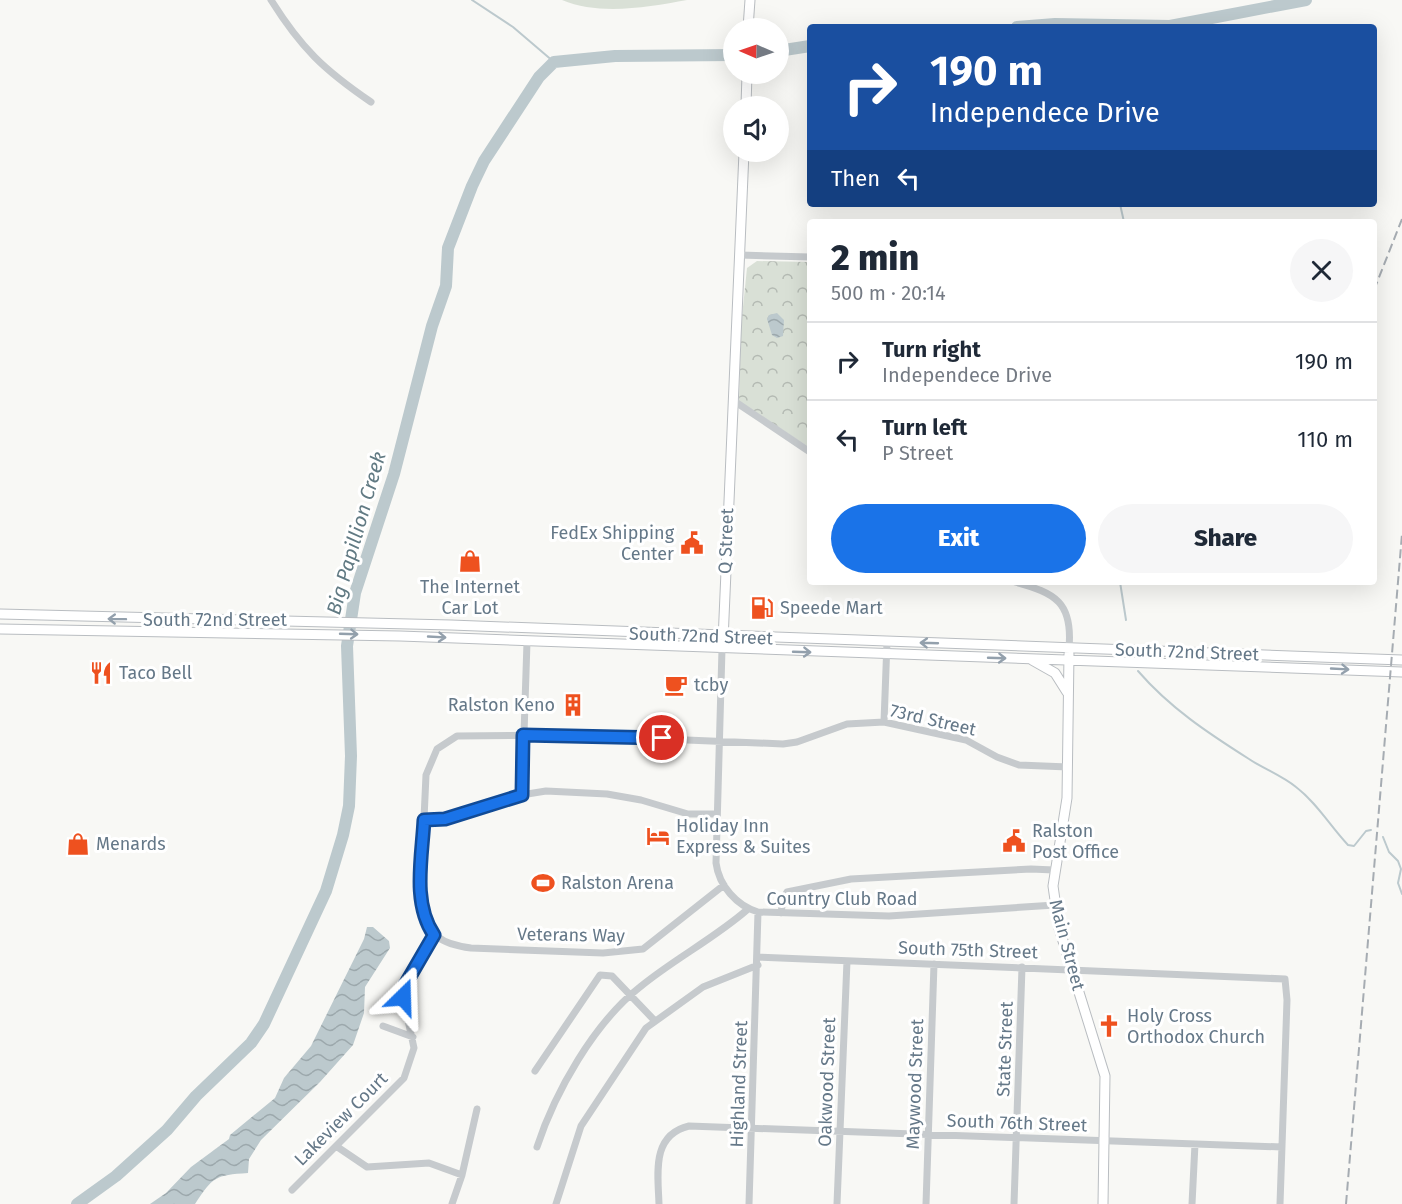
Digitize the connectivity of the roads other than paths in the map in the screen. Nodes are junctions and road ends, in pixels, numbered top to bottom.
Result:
1 (271, 0) edge
2 (750, 0) edge
3 (749, 18) edge
4 (371, 102) dead end
5 (744, 162) edge
6 (740, 255) junction
7 (807, 257) edge
8 (734, 401) junction
9 (807, 450) edge
10 (1025, 585) edge
11 (0, 609) edge
12 (0, 614) edge
13 (32, 616) junction
14 (0, 631) edge
15 (584, 632) junction
16 (723, 637) junction
17 (527, 642) junction
18 (886, 642) junction
19 (1069, 648) junction
20 (722, 649) junction
21 (886, 654) junction
22 (1030, 658) junction
23 (1068, 660) junction
24 (1402, 660) edge
25 (1402, 672) edge
26 (1067, 693) junction
27 (884, 723) junction
28 (523, 735) junction
29 (719, 741) junction
30 (1068, 767) junction
31 (522, 795) junction
32 (717, 814) junction
33 (424, 820) junction
34 (1054, 870) junction
35 (724, 885) junction
36 (1055, 905) junction
37 (748, 909) junction
38 (758, 912) junction
39 (781, 913) junction
40 (434, 935) junction
41 (758, 961) junction
42 (847, 961) junction
43 (934, 964) junction
44 (1022, 967) junction
45 (1072, 969) junction
46 (631, 994) junction
47 (654, 1020) junction
48 (383, 1026) dead end
49 (413, 1037) junction
50 (535, 1071) dead end
51 (477, 1109) dead end
52 (752, 1128) junction
53 (840, 1131) junction
54 (928, 1135) junction
55 (1017, 1138) junction
56 (1105, 1141) junction
57 (1195, 1144) junction
58 (336, 1146) junction
59 (537, 1147) dead end
60 (1282, 1147) junction
61 (462, 1175) junction
62 (292, 1190) dead end
63 (452, 1204) edge
64 (556, 1204) edge
65 (659, 1204) edge
66 (749, 1204) edge
67 (837, 1204) edge
68 (926, 1204) edge
69 (1014, 1204) edge
70 (1102, 1204) edge
71 (1192, 1204) edge
72 (1280, 1204) edge

1 - 4 street
2 - 3 main road
5 - 6 main road, Q Street
6 - 7 street
6 - 8 main road, Q Street
8 - 9 street
8 - 16 main road, Q Street
10 - 19 street
11 - 13 main road
12 - 13 main road, South 72nd Street
15 -> 13 main road, South 72nd Street
14 -> 17 main road, South 72nd Street
15 - 16 main road, South 72nd Street
15 - 17 main road
16 - 18 main road, South 72nd Street
16 - 20 main road, Q Street
17 - 20 main road, South 72nd Street
17 - 28 street
19 -> 18 main road, South 72nd Street
18 - 21 street
19 - 23 main road, Main Street
19 - 24 main road, South 72nd Street
20 -> 21 main road, South 72nd Street
20 - 29 street, Q Street
21 -> 22 main road, South 72nd Street
21 - 27 street
22 - 23 main road, South 72nd Street
22 - 26 main road
23 -> 25 main road, South 72nd Street
23 - 26 main road, Main Street
26 - 30 main road, Main Street
27 - 29 street, 73rd Street
27 - 30 street, 73rd Street
28 - 29 street, 73rd Street
28 - 31 street
28 - 33 street, 73rd Street
29 - 32 street, Q Street
30 - 34 main road, Main Street
31 - 32 street
31 - 33 street
32 - 35 street, Q Street
33 - 40 street
34 - 36 main road, Main Street
34 - 39 street
35 - 37 street, Q Street
35 - 40 street, Veterans Way
36 - 39 street, Country Club Road
36 - 45 main road, Main Street
37 - 38 street, Q Street
37 - 46 street
38 - 39 street, Country Club Road
38 - 41 street, Country Club Road
40 - 49 street, Lakeview Court
41 - 42 street, South 75th Street
41 - 47 street
41 - 52 street, Highland Street
42 - 43 street, South 75th Street
42 - 53 street, Oakwood Street
43 - 44 street, South 75th Street
43 - 54 street, Maywood Street
44 - 45 street, South 75th Street
44 - 55 street, State Street
45 - 56 main road, Main Street
45 - 60 street, South 75th Street
46 - 47 street
46 - 50 street
46 - 59 street
47 - 64 street
48 - 49 street
49 - 58 street, Lakeview Court
51 - 61 street
52 - 53 street, South 76th Street
52 - 65 street, South 76th Street
52 - 66 street, Highland Street
53 - 54 street, South 76th Street
53 - 67 street, Oakwood Street
54 - 55 street, South 76th Street
54 - 68 street, Maywood Street
55 - 56 street, South 76th Street
55 - 69 street, State Street
56 - 57 street, South 76th Street
56 - 70 main road, Main Street
57 - 60 street, South 76th Street
57 - 71 street
58 - 61 street
58 - 62 street, Lakeview Court
60 - 72 street
61 - 63 street

